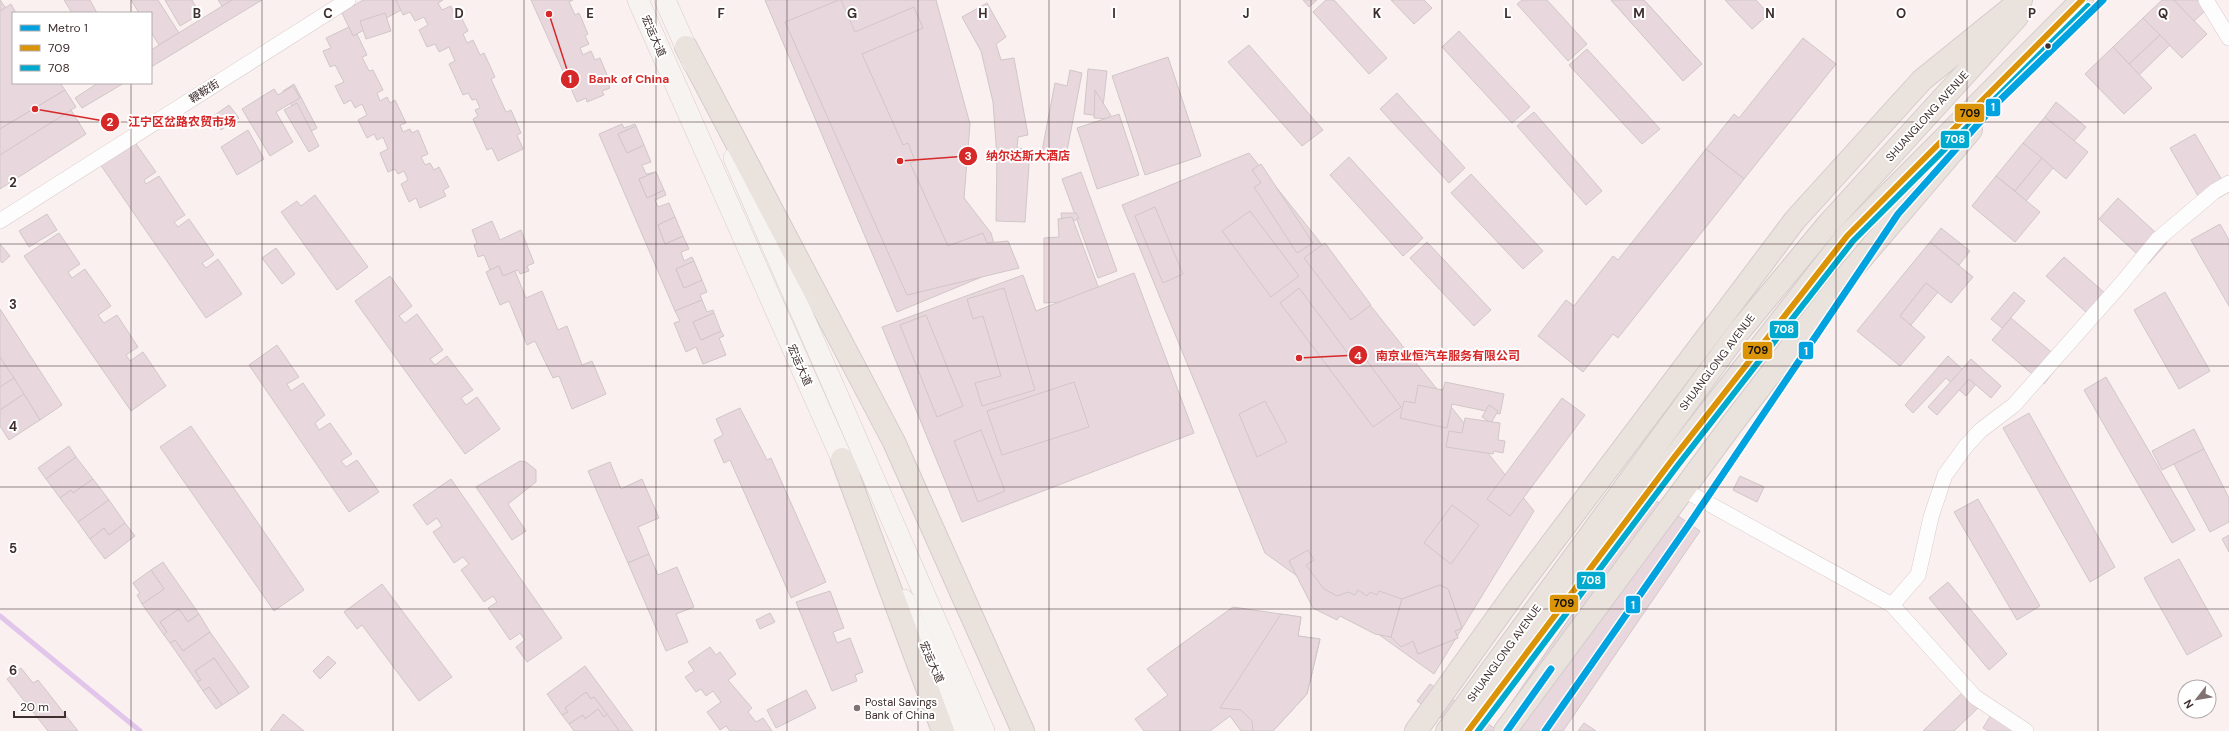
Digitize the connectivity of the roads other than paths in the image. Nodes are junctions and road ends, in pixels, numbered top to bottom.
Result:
1 (348, 0) edge
2 (638, 0) edge
3 (665, 0) edge
4 (2021, 0) edge
5 (2033, 0) edge
6 (2083, 0) edge
7 (2206, 0) edge
8 (2229, 38) edge
9 (686, 46) junction
10 (2229, 182) edge
11 (0, 220) edge
12 (842, 459) junction
13 (1684, 490) junction
14 (1892, 605) junction
15 (943, 731) edge
16 (962, 731) edge
17 (984, 731) edge
18 (1023, 731) edge
19 (1416, 731) edge
20 (1447, 731) edge
21 (1468, 731) edge
22 (1505, 731) edge
23 (2026, 731) edge

1 - 11 street, 鞭鞍街
2 - 12 main road, 宏运大道
3 - 9 main road, 宏运大道
4 - 19 highway, SHUANGLONG AVENUE
5 - 20 highway, SHUANGLONG AVENUE
6 - 13 highway
6 - 21 highway, SHUANGLONG AVENUE
7 - 8 street
9 - 17 main road, 宏运大道
9 - 18 highway
10 - 14 street
12 - 15 highway
12 - 16 main road, 宏运大道
13 - 14 street
13 - 22 highway
14 - 23 street

